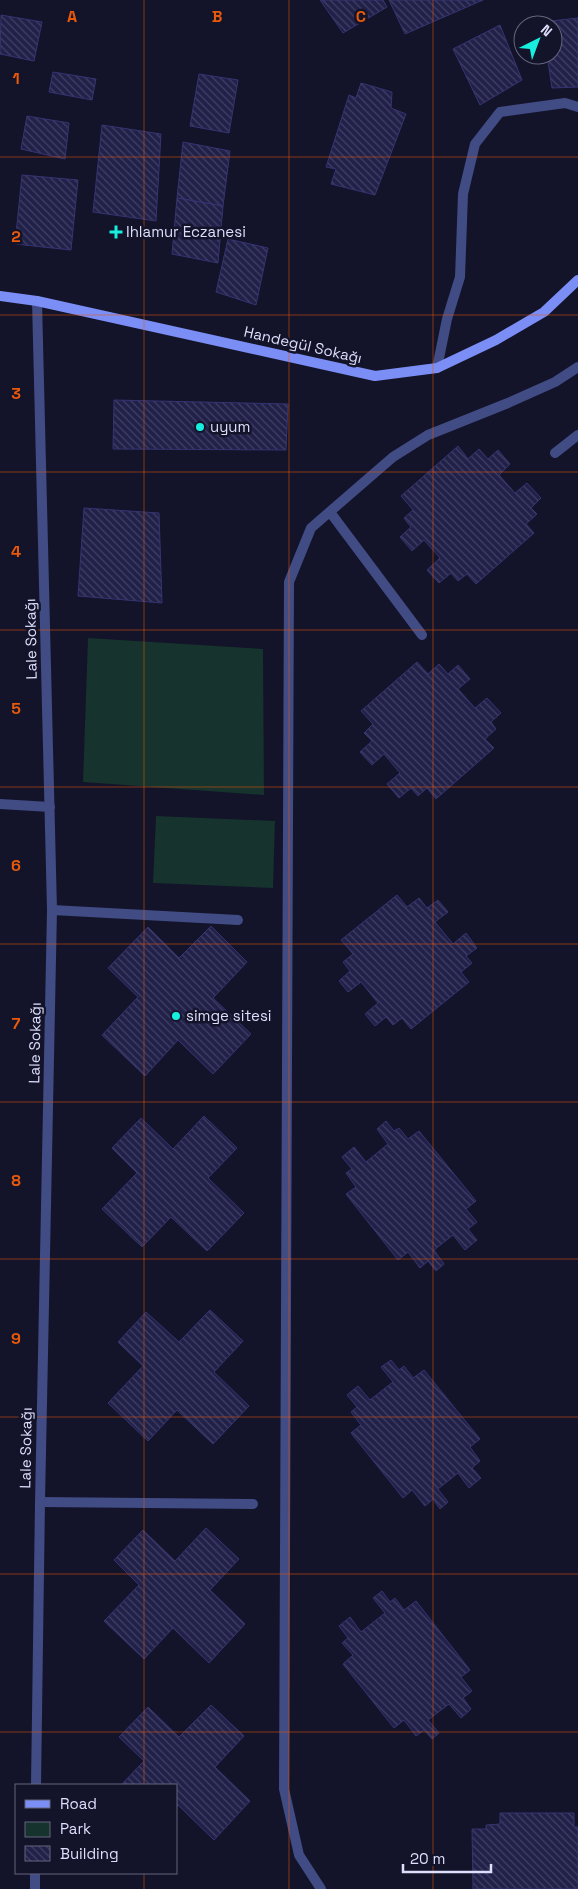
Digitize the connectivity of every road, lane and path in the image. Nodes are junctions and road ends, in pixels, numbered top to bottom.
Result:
1 (578, 107) edge
2 (578, 280) edge
3 (0, 296) edge
4 (37, 301) junction
5 (578, 367) edge
6 (437, 368) junction
7 (578, 435) edge
8 (555, 453) dead end
9 (330, 512) junction
10 (422, 635) dead end
11 (0, 804) edge
12 (50, 807) junction
13 (52, 910) junction
14 (238, 920) dead end
15 (40, 1502) junction
16 (253, 1504) dead end
17 (36, 1784) edge
18 (35, 1874) edge
19 (35, 1889) edge
20 (321, 1889) edge

1 - 6 street
2 - 6 street, Handegül Sokağı
3 - 4 street, Handegül Sokağı
4 - 6 street, Handegül Sokağı
4 - 12 street, Lale Sokağı
5 - 9 street
7 - 8 street
9 - 10 street
9 - 20 street
11 - 12 street
12 - 13 street, Lale Sokağı
13 - 14 street
13 - 15 street, Lale Sokağı
15 - 16 street
15 - 17 street, Lale Sokağı
18 - 19 street

